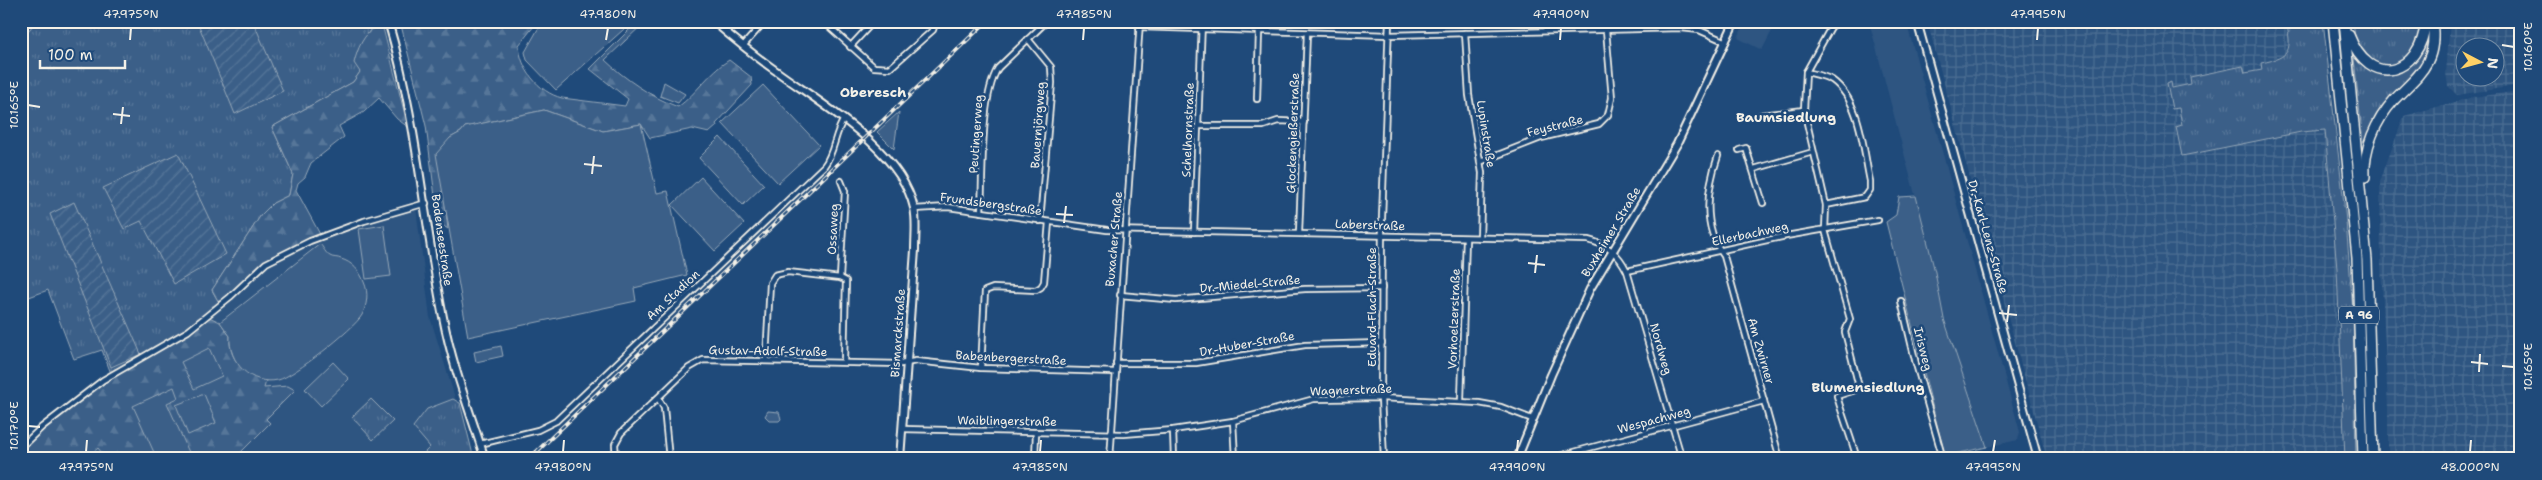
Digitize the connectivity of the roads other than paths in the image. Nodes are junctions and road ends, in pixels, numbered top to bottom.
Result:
1 (388, 21) edge
2 (713, 21) edge
3 (765, 21) edge
4 (823, 21) edge
5 (874, 21) edge
6 (936, 21) edge
7 (1047, 21) edge
8 (1140, 21) edge
9 (1202, 21) edge
10 (1262, 21) edge
11 (1390, 21) edge
12 (1631, 21) edge
13 (1735, 21) edge
14 (1839, 21) edge
15 (1917, 21) edge
16 (2333, 21) edge
17 (2426, 21) edge
18 (2432, 21) edge
19 (2344, 22) edge
20 (1139, 27) junction
21 (1631, 29) junction
22 (1202, 30) junction
23 (1606, 30) junction
24 (1260, 32) junction
25 (1307, 33) junction
26 (1466, 33) junction
27 (1389, 36) junction
28 (1028, 39) junction
29 (1726, 42) junction
30 (743, 46) junction
31 (850, 47) junction
32 (1806, 72) junction
33 (1257, 99) dead end
34 (1804, 110) junction
35 (1761, 115) dead end
36 (844, 119) junction
37 (1304, 122) junction
38 (1199, 126) junction
39 (1739, 150) dead end
40 (1813, 152) junction
41 (1718, 156) dead end
42 (1480, 162) junction
43 (1754, 169) junction
44 (841, 181) dead end
45 (426, 203) junction
46 (1763, 204) dead end
47 (1826, 205) junction
48 (914, 209) junction
49 (981, 212) junction
50 (1878, 220) dead end
51 (1040, 221) junction
52 (1049, 222) junction
53 (2364, 224) junction
54 (1825, 230) junction
55 (1126, 231) junction
56 (1194, 232) junction
57 (1299, 233) junction
58 (1382, 236) junction
59 (1466, 238) junction
60 (1480, 238) junction
61 (1612, 250) junction
62 (1720, 251) junction
63 (1627, 271) junction
64 (840, 278) junction
65 (1382, 288) junction
66 (1120, 294) junction
67 (1901, 301) dead end
68 (1382, 343) junction
69 (766, 360) junction
70 (844, 362) junction
71 (907, 362) junction
72 (1116, 363) junction
73 (980, 368) junction
74 (1115, 372) junction
75 (658, 398) junction
76 (1381, 398) junction
77 (1462, 401) junction
78 (1764, 401) junction
79 (1233, 420) junction
80 (1532, 420) junction
81 (1672, 426) junction
82 (902, 428) junction
83 (1173, 430) junction
84 (1036, 432) junction
85 (1112, 434) junction
86 (480, 444) junction
87 (21, 447) edge
88 (616, 457) edge
89 (485, 459) edge
90 (604, 459) edge
91 (669, 459) edge
92 (900, 459) edge
93 (1035, 459) edge
94 (1110, 459) edge
95 (1174, 459) edge
96 (1235, 459) edge
97 (1384, 459) edge
98 (1517, 459) edge
99 (1548, 459) edge
100 (1682, 459) edge
101 (1780, 459) edge
102 (1857, 459) edge
103 (1943, 459) edge
104 (2038, 459) edge
105 (2363, 459) edge
106 (2373, 459) edge

1 - 45 street, Bodenseestraße
2 - 30 street
3 - 30 street
4 - 31 street
5 - 31 street
6 - 31 street
7 - 28 street, Peutingerweg
8 - 20 street, Buxacher Straße
9 - 22 street, Schelhornstraße
10 - 24 street
11 - 27 street, Eduard-Flach-Straße
12 - 21 street
13 - 29 street, Buxheimer Straße
14 - 32 street
15 - 104 street, Dr.-Karl-Lenz-Straße
16 - 105 highway, A 96
17 - 19 highway, A 96
18 - 53 highway
19 - 53 highway, A 96
20 - 22 street
20 - 55 street, Buxacher Straße
21 - 23 street
21 - 29 street
22 - 24 street
22 - 38 street, Schelhornstraße
23 - 26 street
23 - 42 street, Feystraße
24 - 25 street
24 - 33 street
25 - 27 street
25 - 37 street, Glockengießerstraße
26 - 27 street
26 - 42 street, Lupinstraße
27 - 58 street, Eduard-Flach-Straße
28 - 49 street, Peutingerweg
28 - 51 street, Bauernjörgweg
29 - 61 street, Buxheimer Straße
30 - 36 street
32 - 34 street
32 - 47 street
34 - 35 street
34 - 40 street
36 - 48 street
36 - 86 street, Am Stadion
37 - 38 street
37 - 57 street, Glockengießerstraße
38 - 56 street, Schelhornstraße
39 - 43 street
40 - 43 street
40 - 47 street
41 - 62 street, Am Zwirner
42 - 60 street, Lupinstraße
43 - 46 street
44 - 64 street, Ossaweg
45 - 86 street, Bodenseestraße
45 - 87 street
47 - 54 street
48 - 49 street, Frundsbergstraße
48 - 71 street, Bismarckstraße
49 - 51 street, Frundsbergstraße
50 - 54 street, Ellerbachweg
51 - 52 street, Frundsbergstraße
52 - 55 street, Frundsbergstraße
52 - 73 street
53 - 106 highway, A 96
54 - 62 street, Ellerbachweg
54 - 102 street
55 - 56 street, Laberstraße
55 - 66 street, Buxacher Straße
56 - 57 street, Laberstraße
57 - 58 street, Laberstraße
58 - 59 street, Laberstraße
58 - 65 street, Eduard-Flach-Straße
59 - 60 street, Laberstraße
59 - 77 street, Vorhoelzerstraße
60 - 61 street, Laberstraße
61 - 63 street, Nordweg
61 - 80 street, Buxheimer Straße
62 - 63 street, Ellerbachweg
62 - 78 street, Am Zwirner
63 - 81 street, Nordweg
64 - 69 street
64 - 70 street, Ossaweg
65 - 66 street, Dr.-Miedel-Straße
65 - 68 street, Eduard-Flach-Straße
66 - 72 street, Buxacher Straße
67 - 103 street, Irisweg
68 - 72 street, Dr.-Huber-Straße
68 - 76 street, Eduard-Flach-Straße
69 - 70 street, Gustav-Adolf-Straße
69 - 75 street, Gustav-Adolf-Straße
70 - 71 street, Gustav-Adolf-Straße
71 - 73 street, Babenbergerstraße
71 - 82 street, Bismarckstraße
72 - 74 street, Buxacher Straße
73 - 74 street, Babenbergerstraße
74 - 85 street, Buxacher Straße
75 - 88 street, Gustav-Adolf-Straße
75 - 91 street
76 - 77 street, Wagnerstraße
76 - 79 street, Wagnerstraße
76 - 97 street, Eduard-Flach-Straße
77 - 80 street, Wagnerstraße
78 - 81 street, Wespachweg
78 - 101 street, Am Zwirner
79 - 83 street, Wagnerstraße
79 - 96 street
80 - 98 street, Buxheimer Straße
81 - 99 street, Wespachweg
81 - 100 street, Nordweg
82 - 84 street, Waiblingerstraße
82 - 92 street, Bismarckstraße
83 - 85 street, Wagnerstraße
83 - 95 street
84 - 85 street, Waiblingerstraße
84 - 93 street
85 - 94 street, Buxacher Straße
86 - 89 street, Bodenseestraße
88 - 90 street

